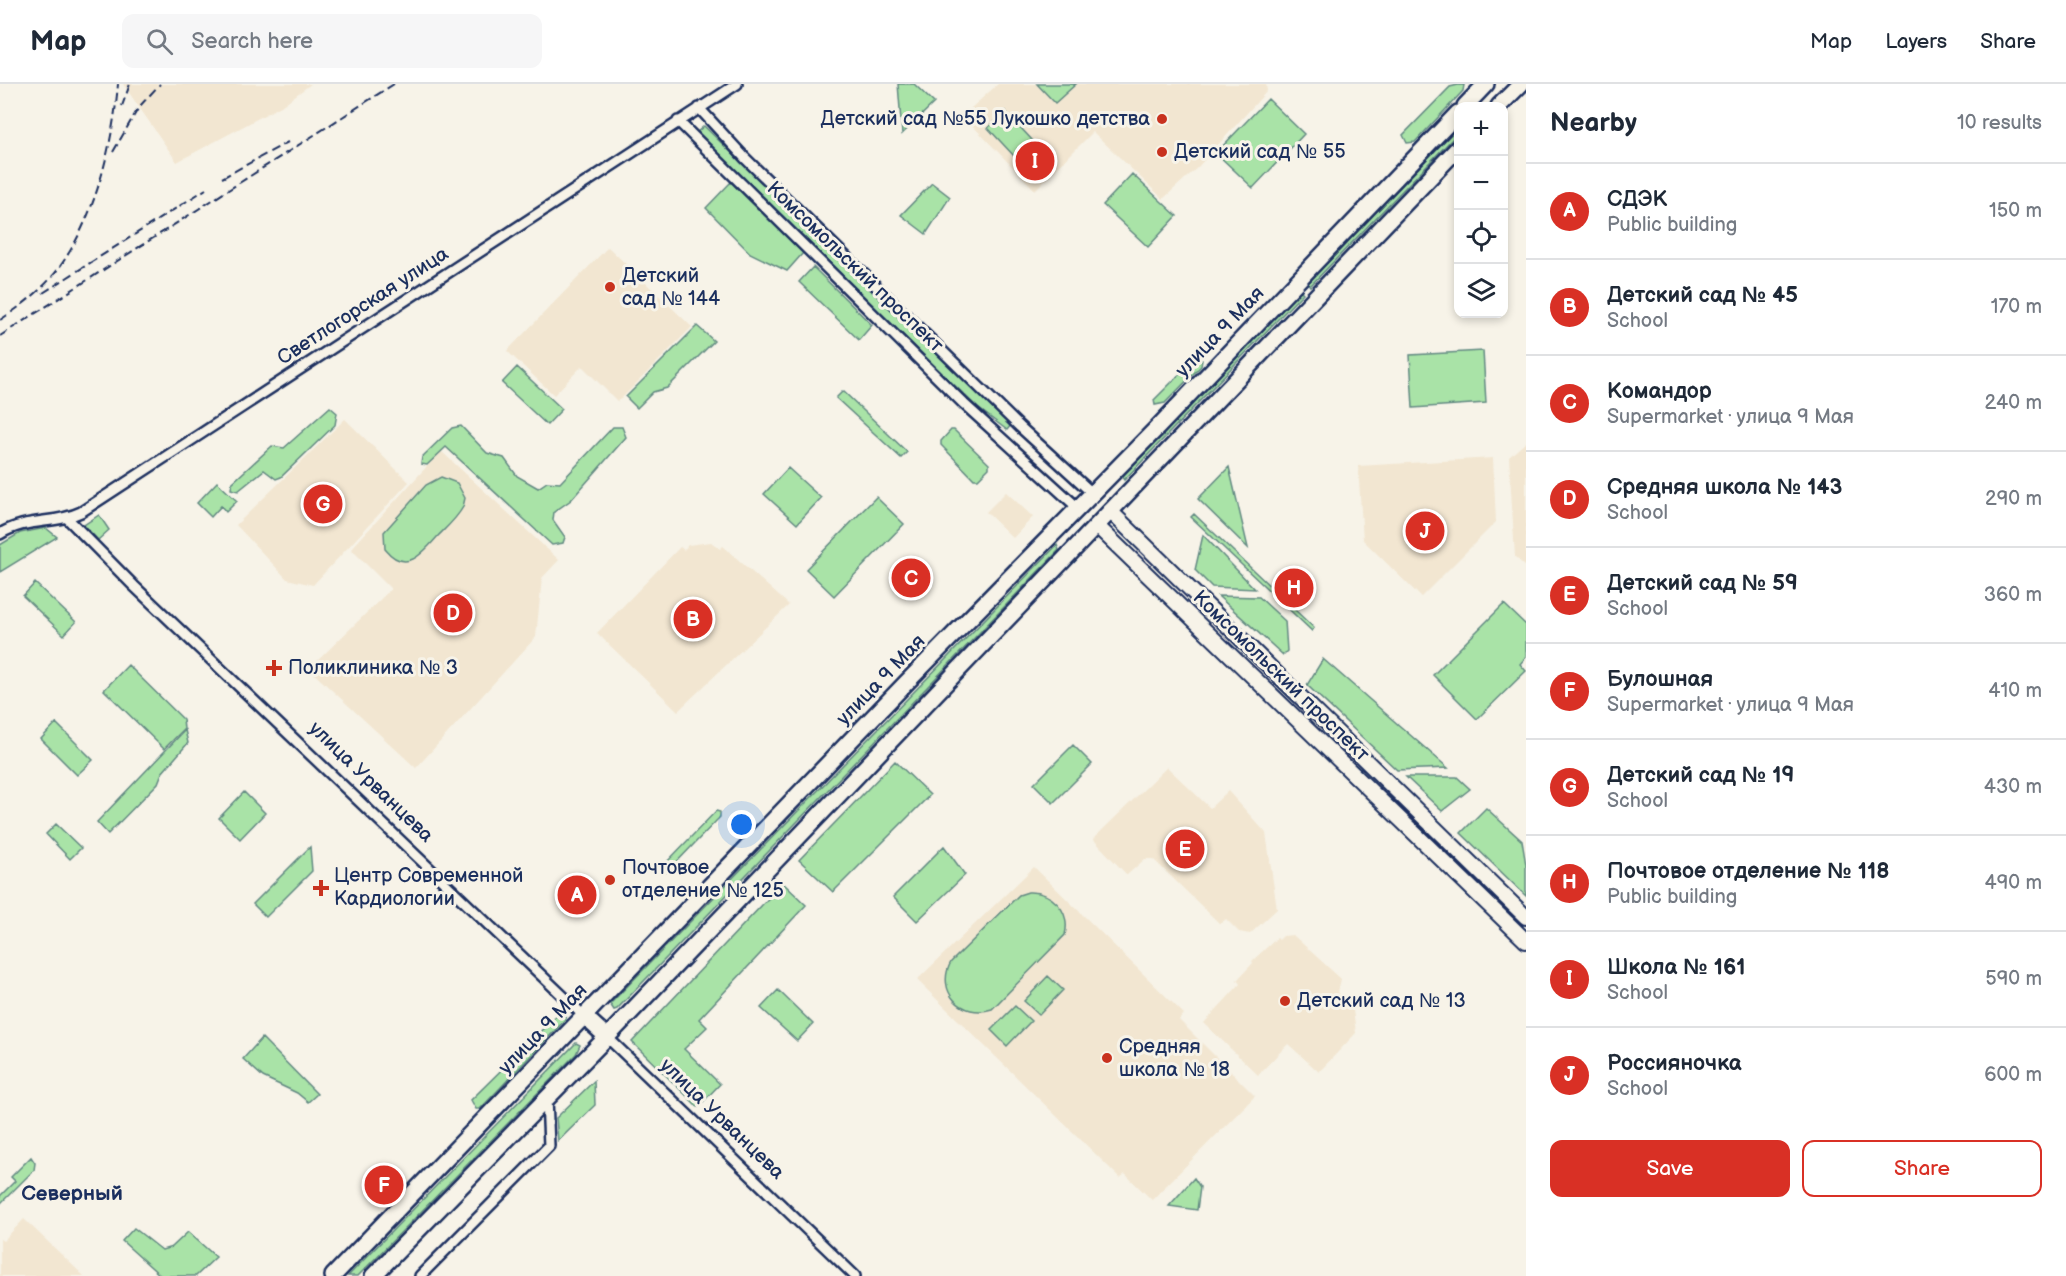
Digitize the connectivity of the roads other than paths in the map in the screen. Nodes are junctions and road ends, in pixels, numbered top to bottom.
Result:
1 (737, 84) edge
2 (1486, 84) edge
3 (1521, 84) edge
4 (1469, 102) edge
5 (1503, 102) edge
6 (699, 108) junction
7 (1454, 117) edge
8 (678, 121) junction
9 (1454, 152) edge
10 (1020, 427) junction
11 (1006, 441) junction
12 (1092, 494) junction
13 (1078, 508) junction
14 (1110, 511) junction
15 (67, 518) junction
16 (1097, 526) junction
17 (0, 534) edge
18 (1414, 808) junction
19 (1401, 822) junction
20 (1526, 917) edge
21 (1526, 941) edge
22 (585, 1017) junction
23 (607, 1037) junction
24 (547, 1098) junction
25 (333, 1276) edge
26 (373, 1276) edge
27 (420, 1276) edge
28 (855, 1276) edge

1 - 6 street, Светлогорская улица
2 - 4 main road
3 - 5 main road
6 - 8 street, Светлогорская улица
6 - 10 street, Комсомольский проспект
7 - 12 main road, улица 9 Мая
8 - 11 street, Комсомольский проспект
8 - 15 street, Светлогорская улица
9 - 14 main road
10 - 11 street
10 - 12 street, Комсомольский проспект
11 - 13 street, Комсомольский проспект
12 - 13 main road, улица 9 Мая
12 - 14 main road, Комсомольский проспект
13 - 16 main road, Комсомольский проспект
13 - 22 main road, улица 9 Мая
14 - 16 main road
14 - 18 main road, Комсомольский проспект
15 - 17 street, Светлогорская улица
15 - 22 street, улица Урванцева
16 - 19 main road, Комсомольский проспект
16 - 23 main road
18 - 19 main road
18 - 20 main road, Комсомольский проспект
19 - 21 main road, Комсомольский проспект
22 - 23 main road, улица Урванцева
22 - 25 main road, улица 9 Мая
23 - 24 main road
23 - 28 street, улица Урванцева
24 - 26 main road
24 - 27 street

